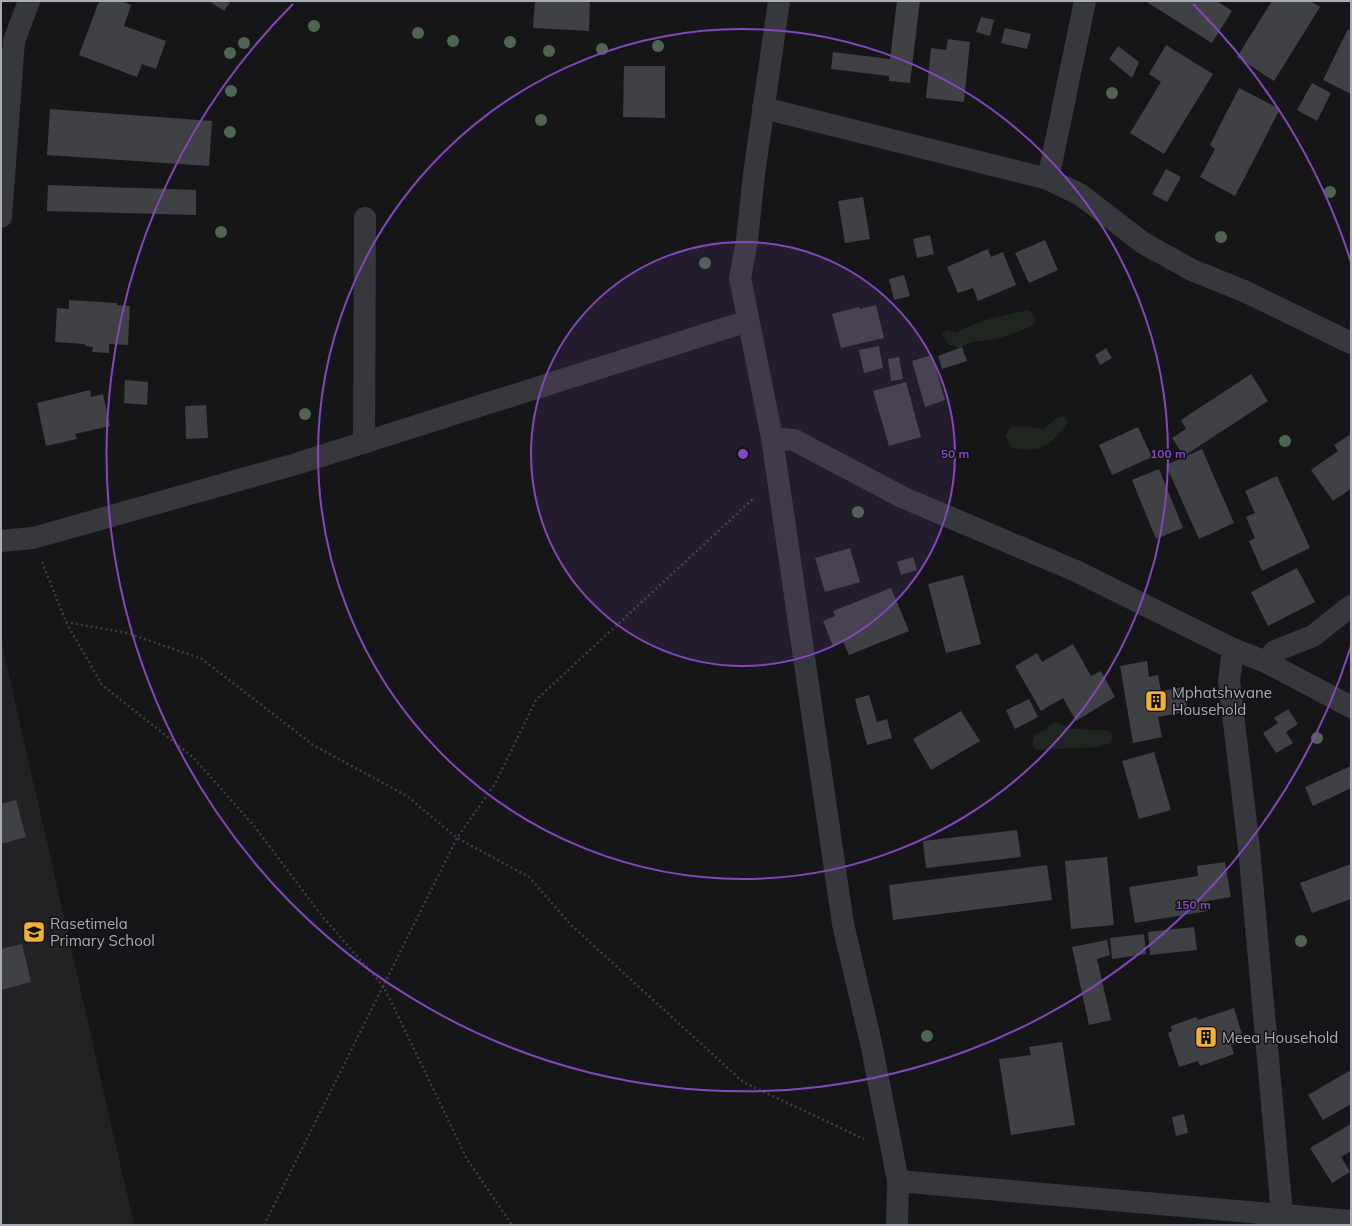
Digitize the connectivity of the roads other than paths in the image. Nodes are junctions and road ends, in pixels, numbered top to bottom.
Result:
1 (29, 1) edge
2 (779, 1) edge
3 (1085, 1) edge
4 (763, 108) junction
5 (1048, 179) junction
6 (1, 217) edge
7 (365, 218) dead end
8 (748, 321) junction
9 (1351, 343) edge
10 (772, 438) junction
11 (364, 442) junction
12 (1, 541) edge
13 (1351, 606) edge
14 (1233, 650) junction
15 (1266, 662) junction
16 (1351, 707) edge
17 (898, 1181) junction
18 (1282, 1214) junction
19 (1351, 1221) edge
20 (898, 1225) edge

1 - 6 street
2 - 4 street
3 - 5 street
4 - 5 street
4 - 8 street
5 - 9 street
7 - 11 street
8 - 10 street
8 - 11 street
10 - 14 street
10 - 17 street
11 - 12 street
13 - 15 street
14 - 15 street
14 - 18 street
15 - 16 street
17 - 18 street
17 - 20 street
18 - 19 street

